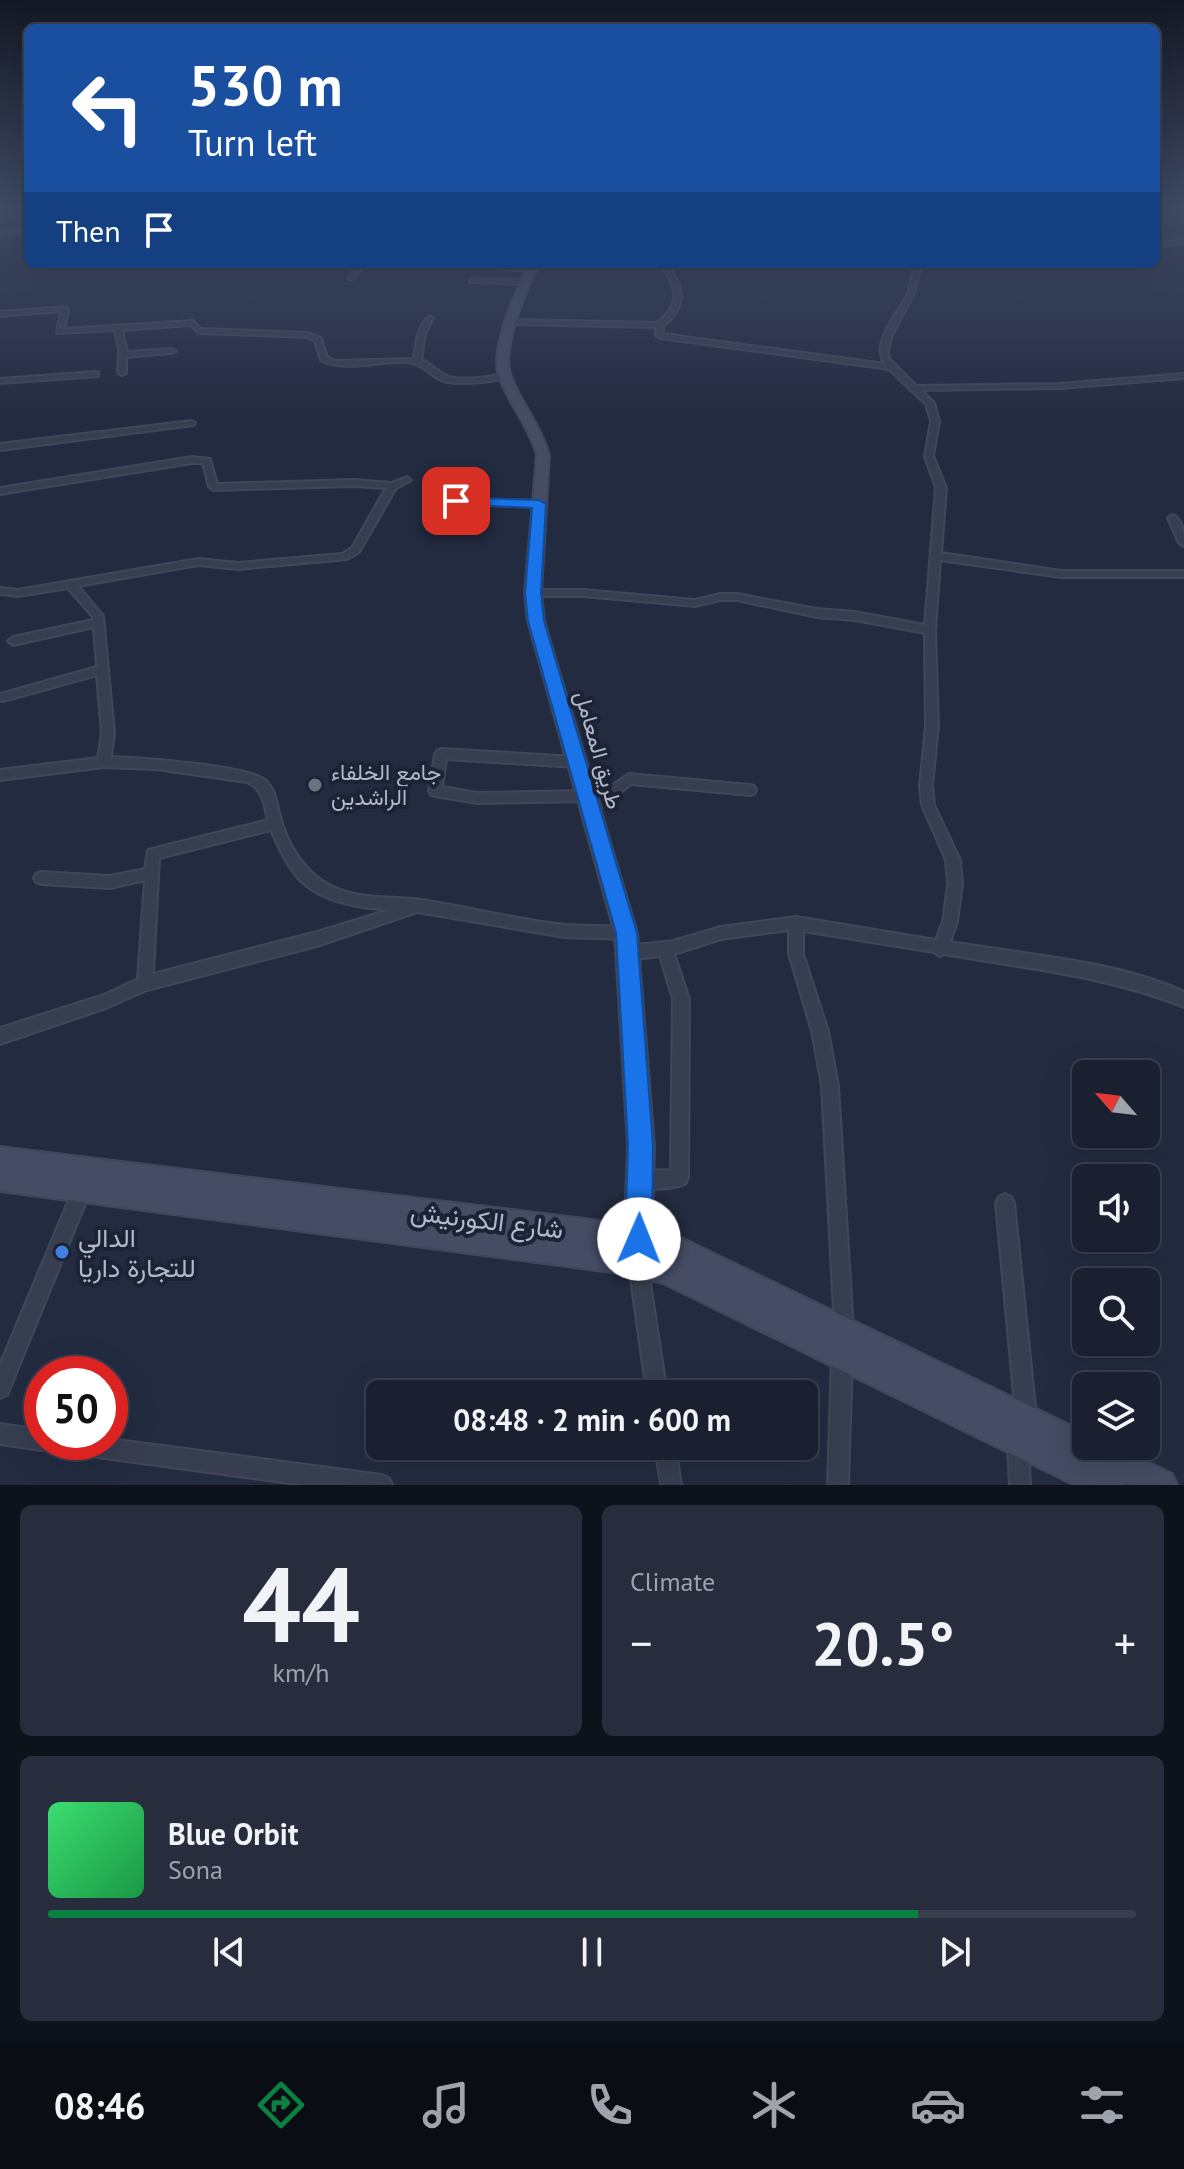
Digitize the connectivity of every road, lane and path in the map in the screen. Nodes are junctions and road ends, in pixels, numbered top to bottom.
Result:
1 (476, 280) edge
2 (526, 280) edge
3 (674, 280) edge
4 (914, 280) edge
5 (472, 281) dead end
6 (0, 314) edge
7 (429, 318) dead end
8 (512, 322) junction
9 (659, 325) junction
10 (118, 328) junction
11 (172, 351) dead end
12 (123, 355) junction
13 (417, 361) junction
14 (891, 367) junction
15 (122, 373) dead end
16 (95, 374) dead end
17 (505, 376) junction
18 (1184, 376) edge
19 (0, 381) edge
20 (913, 388) junction
21 (191, 423) dead end
22 (0, 447) edge
23 (407, 480) dead end
24 (392, 486) junction
25 (0, 491) edge
26 (439, 501) dead end
27 (539, 504) junction
28 (1173, 518) dead end
29 (1184, 543) edge
30 (937, 556) junction
31 (1184, 574) edge
32 (70, 583) junction
33 (0, 591) edge
34 (533, 593) junction
35 (99, 622) junction
36 (930, 630) junction
37 (13, 641) dead end
38 (103, 669) junction
39 (3, 697) dead end
40 (104, 762) junction
41 (576, 762) junction
42 (0, 775) edge
43 (750, 790) dead end
44 (588, 802) junction
45 (275, 824) junction
46 (152, 873) junction
47 (41, 878) dead end
48 (418, 906) junction
49 (796, 923) junction
50 (626, 933) junction
51 (665, 949) junction
52 (940, 949) junction
53 (628, 953) junction
54 (145, 983) junction
55 (1184, 1000) edge
56 (0, 1036) edge
57 (0, 1160) edge
58 (0, 1178) edge
59 (640, 1180) junction
60 (82, 1189) junction
61 (1005, 1203) dead end
62 (638, 1252) junction
63 (843, 1342) junction
64 (655, 1380) edge
65 (0, 1388) edge
66 (1022, 1430) junction
67 (0, 1434) edge
68 (24, 1437) edge
69 (128, 1451) edge
70 (667, 1460) edge
71 (382, 1485) edge
72 (671, 1485) edge
73 (838, 1485) edge
74 (1020, 1485) edge
75 (1108, 1485) edge
76 (1161, 1485) edge

1 - 5 street
2 - 8 main road
3 - 9 street
4 - 14 street
6 - 10 street
7 - 13 street
8 - 9 street
8 - 17 main road
9 - 14 street
10 - 12 street
10 - 13 street
11 - 12 street
12 - 15 street
13 - 17 street
14 - 20 street
16 - 19 street
17 - 27 main road, طريق المعامل
18 - 20 street
20 - 30 street
21 - 22 street
23 - 24 street
24 - 25 street
24 - 32 street
26 - 27 street
27 - 34 main road, طريق المعامل
28 - 29 street
30 - 31 street
30 - 36 street
32 - 33 street
32 - 35 street
34 - 36 street
34 - 41 main road, طريق المعامل
35 - 37 street
35 - 38 street
36 - 52 street
38 - 39 street
38 - 40 street
40 - 42 street
40 - 45 street
41 - 44 main road, طريق المعامل
41 - 44 street
43 - 44 street
44 - 50 main road, طريق المعامل
45 - 46 street
45 - 48 street
46 - 47 street
46 - 54 street
48 - 50 street
48 - 54 street
49 - 51 street
49 - 52 street
49 - 63 street
50 - 53 main road, طريق المعامل
51 - 53 street
51 - 59 street
52 - 55 street
53 - 59 main road, طريق المعامل
54 - 56 street
57 - 62 main road, شارع الكورنيش
58 - 60 main road, شارع الكورنيش
59 - 62 main road, طريق المعامل
60 - 62 main road, شارع الكورنيش
60 - 65 street
61 - 66 street
62 - 63 main road, شارع الكورنيش
62 - 64 street
63 - 66 main road, شارع الكورنيش
63 - 73 street
66 - 74 street
66 - 75 main road, شارع الكورنيش
66 - 76 main road, شارع الكورنيش
67 - 68 street
69 - 71 street
70 - 72 street

